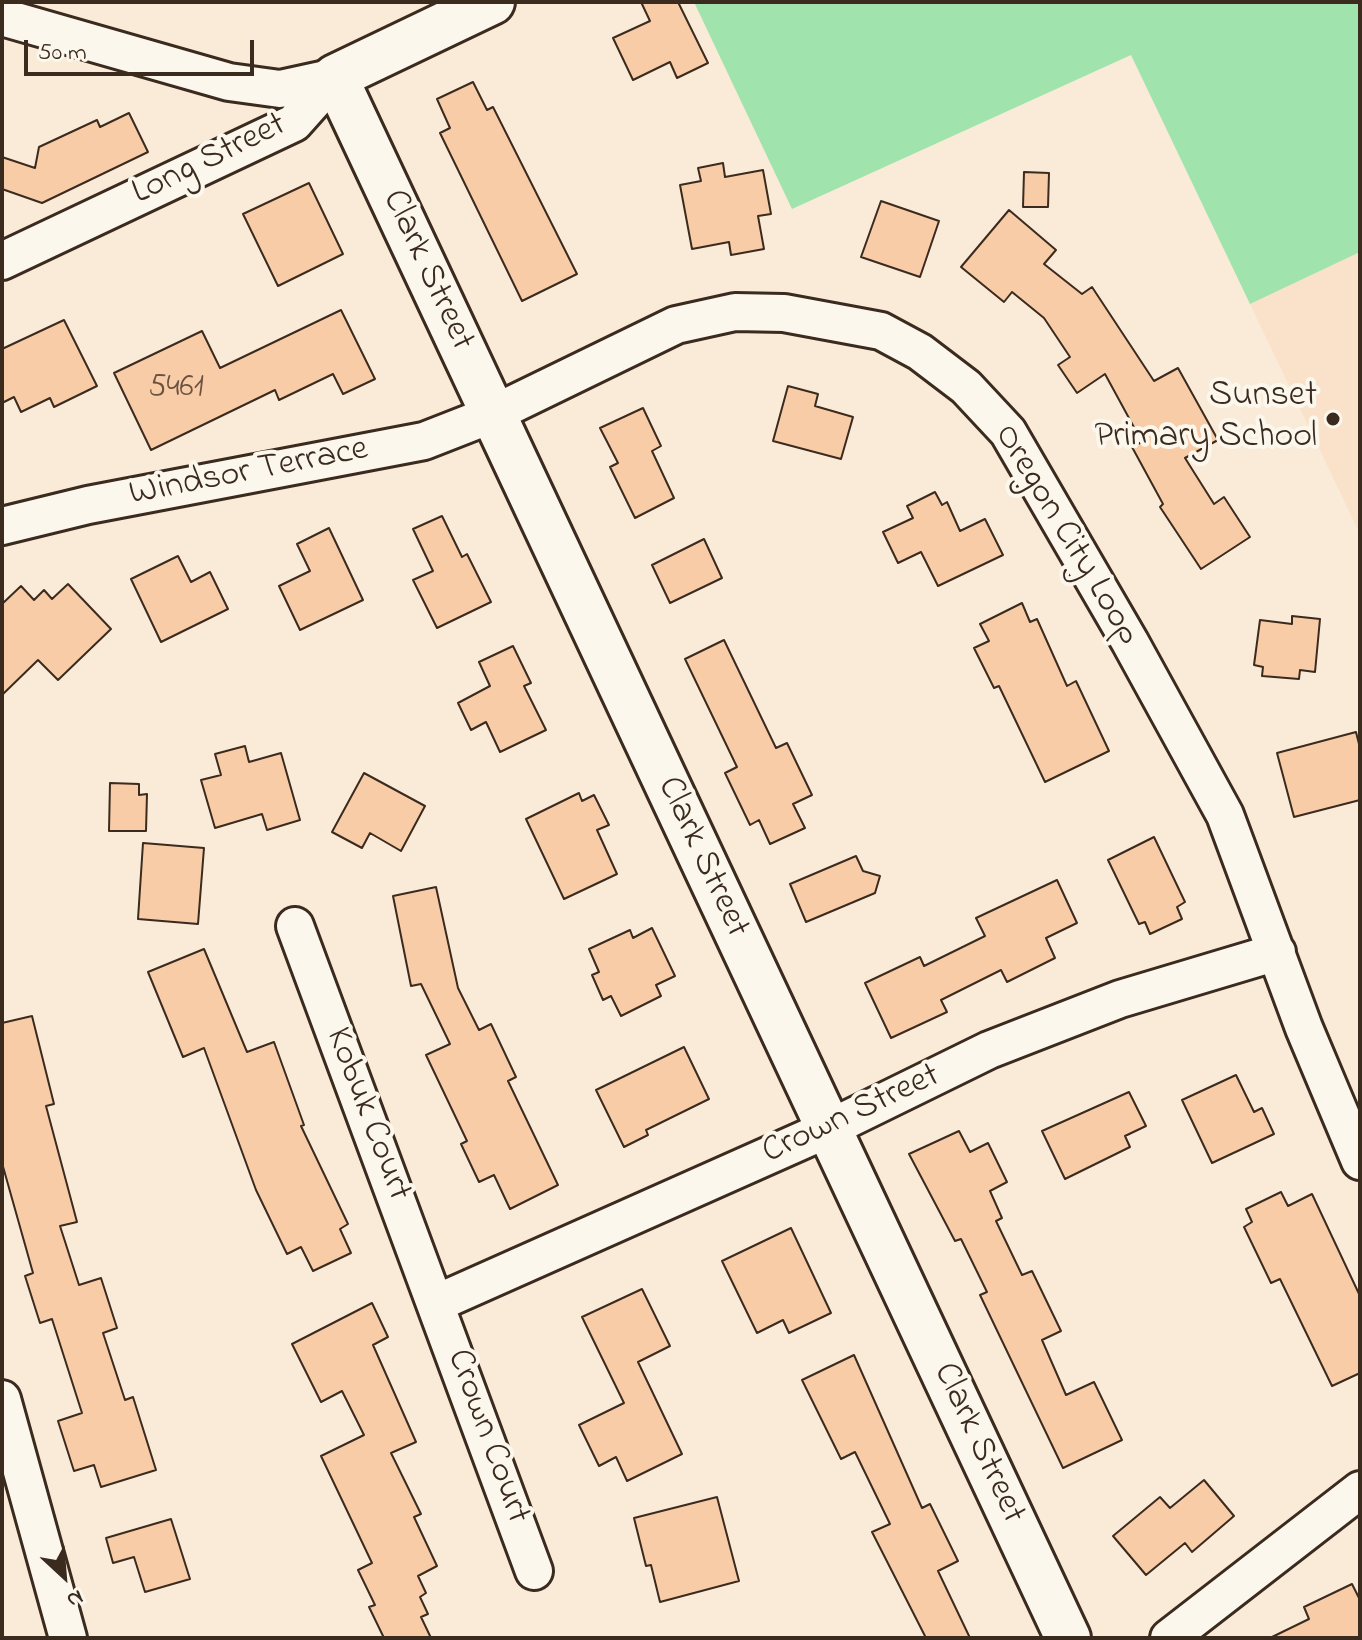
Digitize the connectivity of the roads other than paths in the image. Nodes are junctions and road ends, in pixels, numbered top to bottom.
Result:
1 (492, 2) edge
2 (2, 17) edge
3 (335, 77) junction
4 (2, 261) edge
5 (493, 414) junction
6 (2, 526) edge
7 (295, 926) dead end
8 (1277, 952) junction
9 (828, 1129) junction
10 (1360, 1161) edge
11 (437, 1303) junction
12 (2, 1399) edge
13 (1360, 1490) edge
14 (534, 1571) dead end
15 (68, 1638) edge
16 (1068, 1638) edge
17 (1169, 1638) edge

1 - 3 street, Long Street
2 - 3 street
3 - 4 street, Long Street
3 - 5 street, Clark Street
5 - 6 street, Windsor Terrace
5 - 8 street, Oregon City Loop
5 - 9 street, Clark Street
7 - 11 street, Kobuk Court
8 - 9 street, Crown Street
8 - 10 street, Oregon City Loop
9 - 11 street, Crown Street
9 - 16 street, Clark Street
11 - 14 street, Crown Court
12 - 15 street
13 - 17 street

